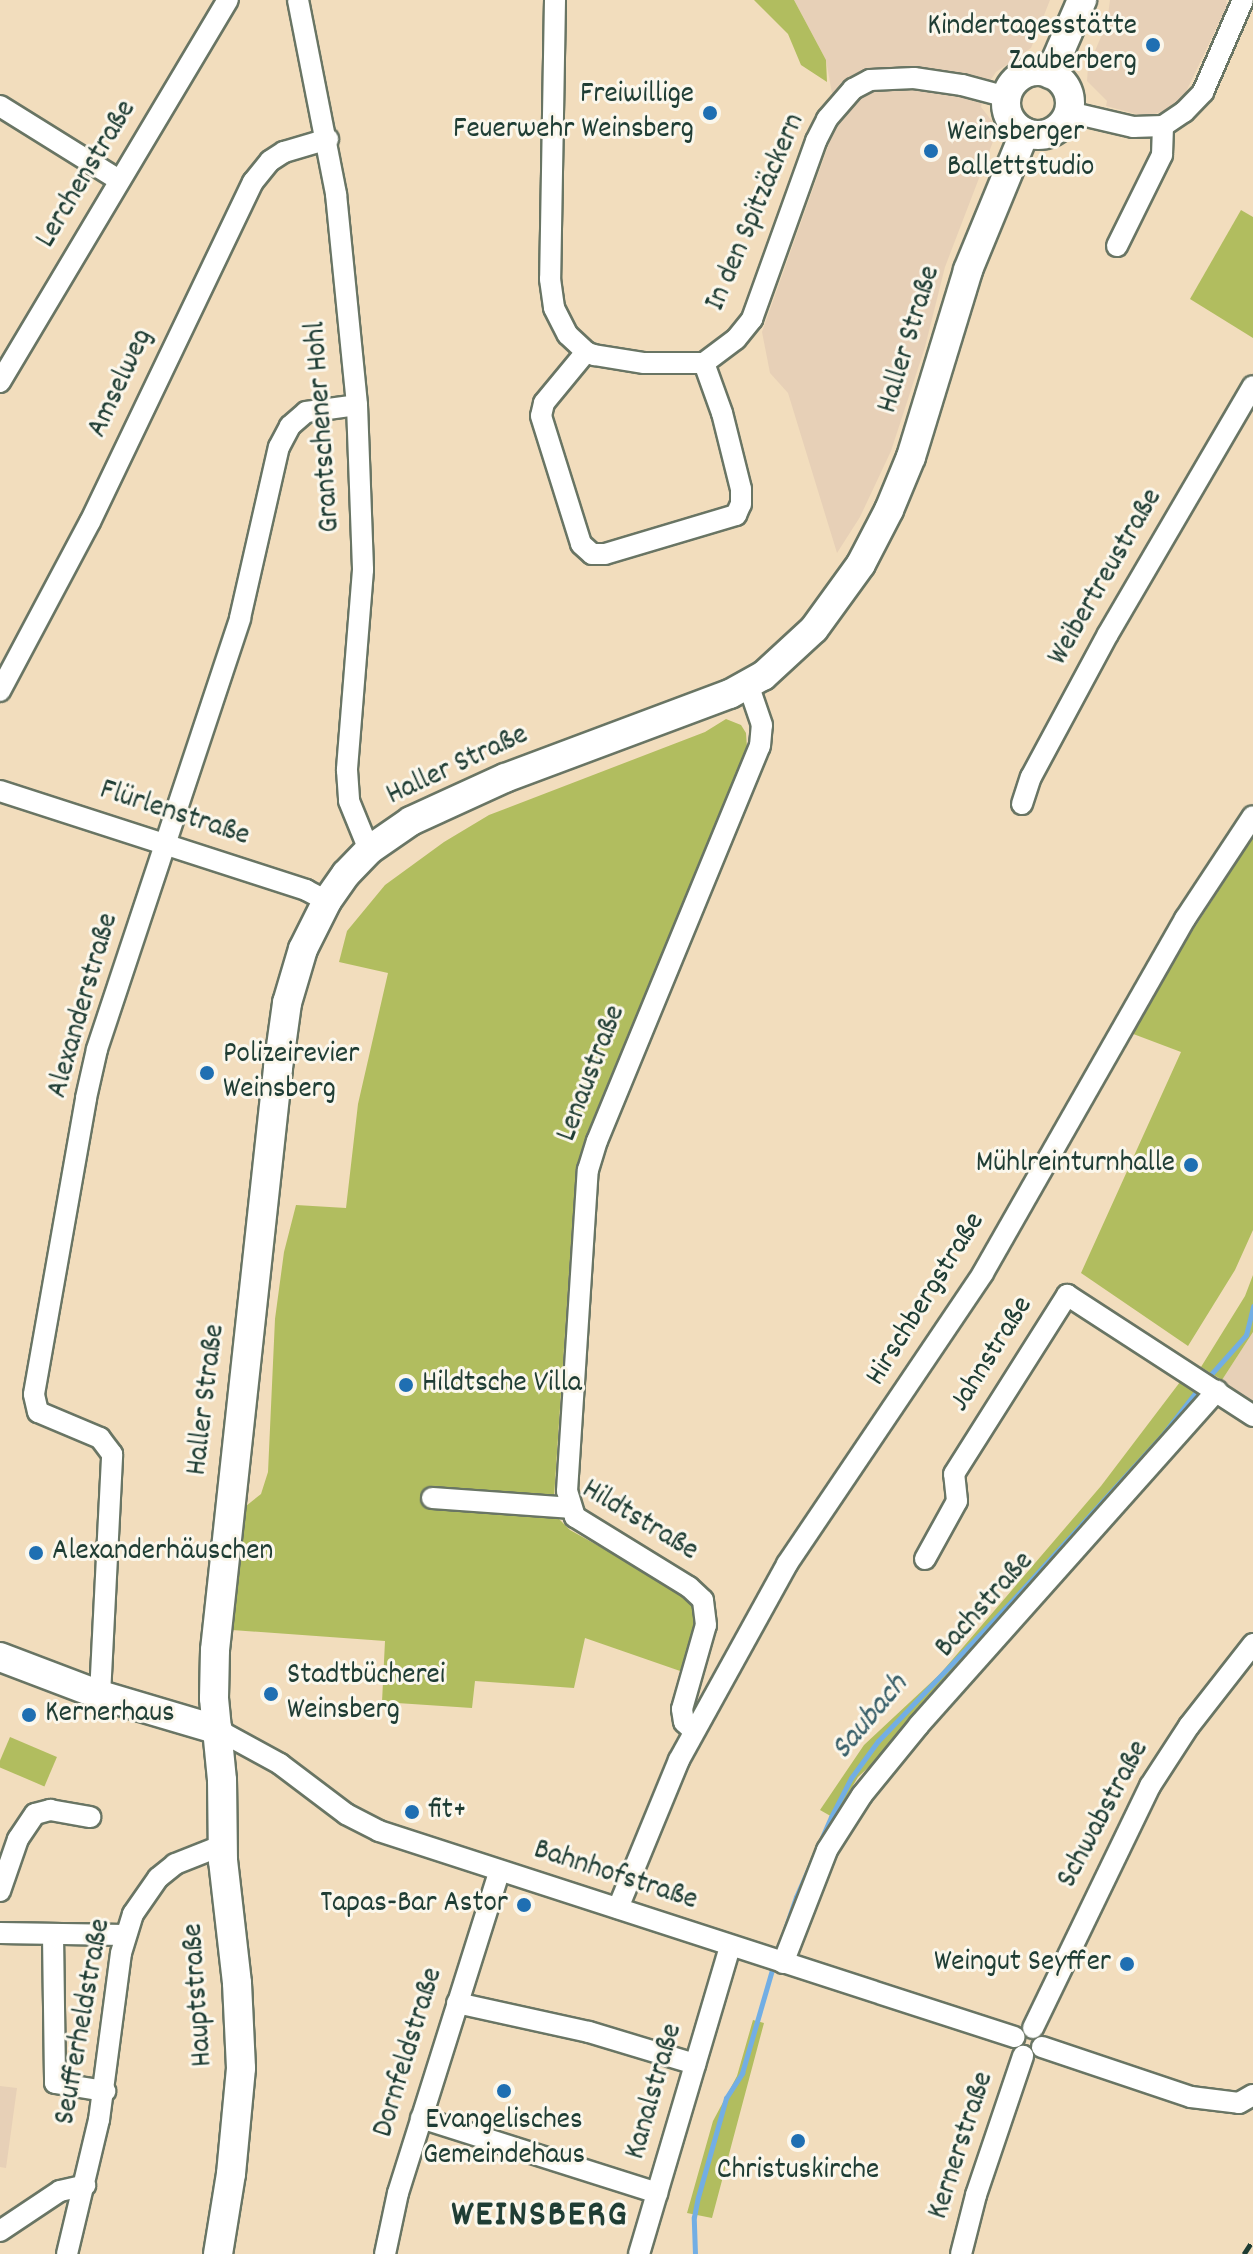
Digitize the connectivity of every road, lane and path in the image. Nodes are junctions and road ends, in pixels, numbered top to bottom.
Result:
1 (228, 0) edge
2 (298, 0) edge
3 (555, 0) edge
4 (1082, 0) edge
5 (1243, 0) edge
6 (1050, 74) junction
7 (1007, 97) junction
8 (0, 106) edge
9 (1069, 112) junction
10 (1163, 126) junction
11 (1025, 132) junction
12 (328, 139) junction
13 (119, 180) junction
14 (1117, 246) dead end
15 (586, 352) junction
16 (704, 363) junction
17 (0, 382) edge
18 (1253, 386) edge
19 (357, 405) junction
20 (748, 684) junction
21 (0, 691) edge
22 (0, 791) edge
23 (1022, 804) dead end
24 (1253, 816) edge
25 (167, 844) junction
26 (369, 850) junction
27 (327, 901) junction
28 (1207, 1385) junction
29 (1253, 1416) edge
30 (432, 1498) dead end
31 (570, 1508) junction
32 (925, 1559) dead end
33 (1253, 1644) edge
34 (0, 1657) edge
35 (100, 1695) junction
36 (218, 1730) junction
37 (694, 1731) junction
38 (90, 1817) dead end
39 (223, 1845) junction
40 (499, 1872) junction
41 (0, 1891) edge
42 (618, 1908) junction
43 (0, 1933) edge
44 (53, 1935) junction
45 (125, 1935) junction
46 (730, 1946) junction
47 (782, 1962) junction
48 (457, 2003) junction
49 (1028, 2042) junction
50 (695, 2064) junction
51 (105, 2091) junction
52 (1246, 2099) edge
53 (421, 2118) junction
54 (85, 2185) junction
55 (657, 2193) junction
56 (0, 2231) edge
57 (67, 2254) edge
58 (218, 2254) edge
59 (385, 2254) edge
60 (639, 2254) edge
61 (961, 2254) edge

1 - 13 street, Lerchenstraße
2 - 12 street, Grantschener Hohl
3 - 15 street
4 - 6 street
5 - 10 street
6 - 7 street
6 - 9 street
7 - 11 street
7 - 16 street, In den Spitzäckern
8 - 13 street
9 - 10 street
9 - 11 street
10 - 14 street
11 - 20 street, Haller Straße
12 - 19 street, Grantschener Hohl
12 - 21 street, Amselweg
13 - 17 street, Lerchenstraße
15 - 16 street
15 - 16 street
18 - 23 street, Weibertreustraße
19 - 25 street, Alexanderstraße
19 - 26 street, Grantschener Hohl
20 - 26 street, Haller Straße
20 - 31 street, Lenaustraße
22 - 25 street, Flürlenstraße
24 - 37 street, Hirschbergstraße
25 - 27 street, Flürlenstraße
25 - 35 street, Alexanderstraße
26 - 27 street, Haller Straße
27 - 36 street, Haller Straße
28 - 29 street, Jahnstraße
28 - 32 street, Jahnstraße
28 - 47 street, Bachstraße
30 - 31 street, Hildtstraße
31 - 37 street, Hildtstraße
33 - 49 street, Schwabstraße
34 - 35 street
35 - 36 street
36 - 39 street, Hauptstraße
36 - 40 street, Bahnhofstraße
37 - 42 street, Hirschbergstraße
38 - 41 street
39 - 45 street, Seufferheldstraße
39 - 58 street, Hauptstraße
40 - 42 street, Bahnhofstraße
40 - 48 street, Dornfeldstraße
42 - 46 street, Bahnhofstraße
43 - 44 street
44 - 45 street
44 - 51 street
45 - 51 street, Seufferheldstraße
46 - 47 street, Bahnhofstraße
46 - 50 street, Kanalstraße
47 - 49 street, Bahnhofstraße
48 - 50 street
48 - 53 street, Dornfeldstraße
49 - 52 street, Bahnhofstraße
49 - 61 street, Kernerstraße
50 - 55 street, Kanalstraße
51 - 54 street, Seufferheldstraße
53 - 55 street
53 - 59 street, Dornfeldstraße
54 - 56 street
54 - 57 street, Seufferheldstraße
55 - 60 street, Kanalstraße

